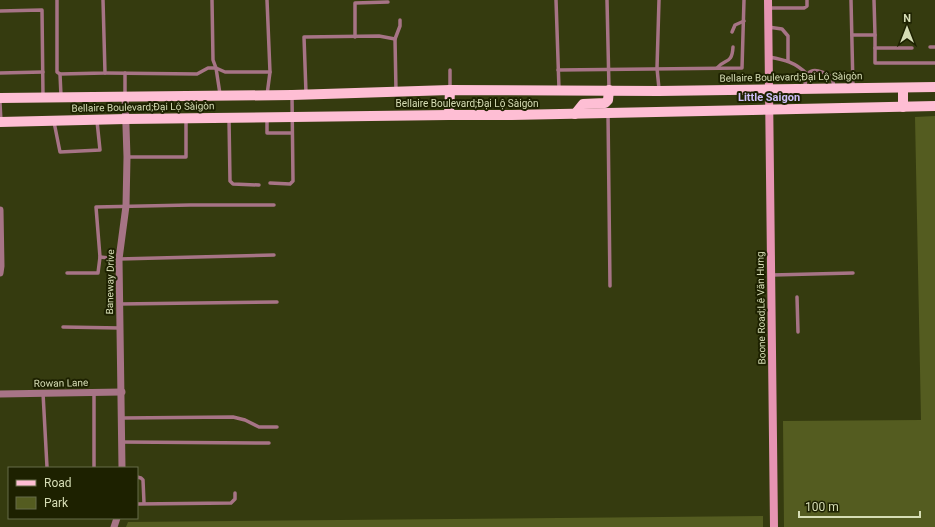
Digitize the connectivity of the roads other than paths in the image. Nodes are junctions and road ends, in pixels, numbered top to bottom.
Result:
1 (57, 0) edge
2 (103, 0) edge
3 (212, 0) edge
4 (267, 0) edge
5 (556, 0) edge
6 (607, 0) edge
7 (659, 0) edge
8 (744, 0) edge
9 (806, 0) edge
10 (851, 0) edge
11 (874, 0) edge
12 (388, 2) dead end
13 (768, 4) edge
14 (0, 11) edge
15 (400, 20) dead end
16 (744, 21) junction
17 (768, 26) junction
18 (732, 32) dead end
19 (852, 35) junction
20 (875, 35) junction
21 (356, 37) junction
22 (395, 39) junction
23 (733, 47) dead end
24 (875, 48) junction
25 (912, 48) dead end
26 (930, 48) dead end
27 (935, 48) edge
28 (768, 57) junction
29 (788, 61) junction
30 (935, 63) edge
31 (216, 68) junction
32 (658, 68) junction
33 (717, 68) junction
34 (608, 69) junction
35 (450, 70) dead end
36 (558, 70) junction
37 (43, 72) junction
38 (105, 72) junction
39 (270, 72) junction
40 (0, 73) edge
41 (125, 73) junction
42 (60, 74) junction
43 (807, 74) junction
44 (935, 87) edge
45 (835, 88) junction
46 (853, 88) junction
47 (903, 88) junction
48 (804, 89) junction
49 (450, 90) junction
50 (560, 90) junction
51 (609, 90) junction
52 (659, 90) junction
53 (768, 90) junction
54 (396, 92) junction
55 (306, 94) junction
56 (266, 95) junction
57 (292, 95) junction
58 (125, 96) junction
59 (220, 96) junction
60 (43, 97) junction
61 (61, 97) junction
62 (0, 98) edge
63 (0, 103) edge
64 (935, 106) edge
65 (903, 107) junction
66 (769, 109) junction
67 (608, 113) junction
68 (575, 114) junction
69 (449, 115) junction
70 (267, 117) junction
71 (292, 117) junction
72 (126, 118) junction
73 (186, 118) junction
74 (230, 118) junction
75 (97, 119) junction
76 (54, 120) junction
77 (0, 122) edge
78 (292, 133) junction
79 (127, 157) junction
80 (270, 183) dead end
81 (259, 185) dead end
82 (274, 205) dead end
83 (126, 206) junction
84 (0, 210) edge
85 (274, 255) dead end
86 (100, 257) junction
87 (119, 259) junction
88 (0, 273) edge
89 (67, 273) dead end
90 (854, 273) dead end
91 (771, 275) junction
92 (610, 286) dead end
93 (797, 297) dead end
94 (277, 302) dead end
95 (119, 304) junction
96 (63, 327) dead end
97 (120, 328) junction
98 (798, 332) dead end
99 (122, 392) junction
100 (43, 393) junction
101 (94, 393) junction
102 (1, 395) edge
103 (122, 418) junction
104 (277, 427) dead end
105 (122, 442) junction
106 (269, 443) dead end
107 (47, 467) edge
108 (94, 467) edge
109 (122, 467) edge
110 (138, 478) edge
111 (235, 493) dead end
112 (144, 503) junction
113 (138, 504) edge
114 (774, 527) edge

1 - 42 lane
2 - 38 lane
3 - 31 lane
4 - 39 lane
5 - 36 lane
6 - 34 lane
7 - 32 lane
8 - 16 lane
9 - 13 lane
10 - 19 lane
11 - 20 lane
12 - 21 lane
13 - 17 street, Boone Road;Lê Văn Hưng
14 - 37 lane
15 - 22 lane
16 - 18 lane
16 - 33 lane
17 - 28 street, Boone Road;Lê Văn Hưng
17 - 29 lane
19 - 20 lane
19 - 46 lane
20 - 24 lane
21 - 22 lane
21 - 55 lane
22 - 54 lane
23 - 33 lane
24 - 25 lane
24 - 30 lane
26 - 27 lane
28 - 29 lane
28 - 53 street, Boone Road;Lê Văn Hưng
29 - 43 lane
31 - 39 lane
31 - 41 lane
31 - 59 lane
32 - 33 lane
32 - 34 lane
32 - 52 lane
34 - 36 lane
34 - 51 lane
35 - 49 lane
36 - 50 lane
37 - 40 lane
37 - 60 lane
38 - 41 lane
38 - 42 lane
39 - 56 lane
41 - 58 lane
42 - 61 lane
43 - 45 lane
43 - 48 lane
44 - 47 main road, Bellaire Boulevard;Đại Lộ Sàigòn
45 - 46 main road, Bellaire Boulevard;Đại Lộ Sàigòn
45 - 48 main road, Bellaire Boulevard;Đại Lộ Sàigòn
46 - 47 main road, Bellaire Boulevard;Đại Lộ Sàigòn
47 - 65 main road
48 - 53 main road, Bellaire Boulevard;Đại Lộ Sàigòn
49 - 50 main road, Bellaire Boulevard;Đại Lộ Sàigòn
49 - 54 main road, Bellaire Boulevard;Đại Lộ Sàigòn
49 - 69 main road
50 - 51 main road, Bellaire Boulevard;Đại Lộ Sàigòn
51 - 52 main road, Bellaire Boulevard;Đại Lộ Sàigòn
51 - 68 main road
52 - 53 main road, Bellaire Boulevard;Đại Lộ Sàigòn
53 - 66 street, Boone Road;Lê Văn Hưng
54 - 55 main road, Bellaire Boulevard;Đại Lộ Sàigòn
55 - 57 main road, Bellaire Boulevard;Đại Lộ Sàigòn
56 - 57 main road, Bellaire Boulevard;Đại Lộ Sàigòn
56 - 59 main road, Bellaire Boulevard;Đại Lộ Sàigòn
57 - 71 lane
58 - 59 main road, Bellaire Boulevard;Đại Lộ Sàigòn
58 - 61 main road, Bellaire Boulevard;Đại Lộ Sàigòn
58 - 72 street, Baneway Drive
60 - 61 main road, Bellaire Boulevard;Đại Lộ Sàigòn
60 - 62 main road, Bellaire Boulevard;Đại Lộ Sàigòn
63 - 77 lane
64 - 65 main road, Bellaire Boulevard;Đại Lộ Sàigòn
65 - 66 main road, Bellaire Boulevard;Đại Lộ Sàigòn
66 - 67 main road, Bellaire Boulevard;Đại Lộ Sàigòn
66 - 91 street, Boone Road;Lê Văn Hưng
67 - 68 main road, Bellaire Boulevard;Đại Lộ Sàigòn
67 - 92 lane
68 - 69 main road, Bellaire Boulevard;Đại Lộ Sàigòn
69 - 71 main road, Bellaire Boulevard;Đại Lộ Sàigòn
70 - 71 main road, Bellaire Boulevard;Đại Lộ Sàigòn
70 - 74 main road, Bellaire Boulevard;Đại Lộ Sàigòn
70 - 78 lane
71 - 78 lane
72 - 73 main road, Bellaire Boulevard;Đại Lộ Sàigòn
72 - 75 main road, Bellaire Boulevard;Đại Lộ Sàigòn
72 - 79 street, Baneway Drive
73 - 74 main road, Bellaire Boulevard;Đại Lộ Sàigòn
73 - 79 lane
74 - 81 lane
75 - 76 main road, Bellaire Boulevard;Đại Lộ Sàigòn
75 - 76 lane
76 - 77 main road, Bellaire Boulevard;Đại Lộ Sàigòn
78 - 80 lane
79 - 83 street, Baneway Drive
82 - 83 lane
83 - 86 lane
83 - 87 street, Baneway Drive
84 - 88 street
85 - 87 lane
86 - 87 lane
86 - 89 lane
87 - 95 street, Baneway Drive
90 - 91 lane
91 - 114 street, Boone Road;Lê Văn Hưng
93 - 98 lane
94 - 95 lane
95 - 97 street, Baneway Drive
96 - 97 lane
97 - 99 street, Baneway Drive
99 - 101 street, Rowan Lane
99 - 103 street, Baneway Drive
100 - 101 street, Rowan Lane
100 - 102 street, Rowan Lane
100 - 107 lane
101 - 108 lane
103 - 104 lane
103 - 105 street, Baneway Drive
105 - 106 lane
105 - 109 street, Baneway Drive
110 - 112 lane
111 - 112 lane
112 - 113 lane

